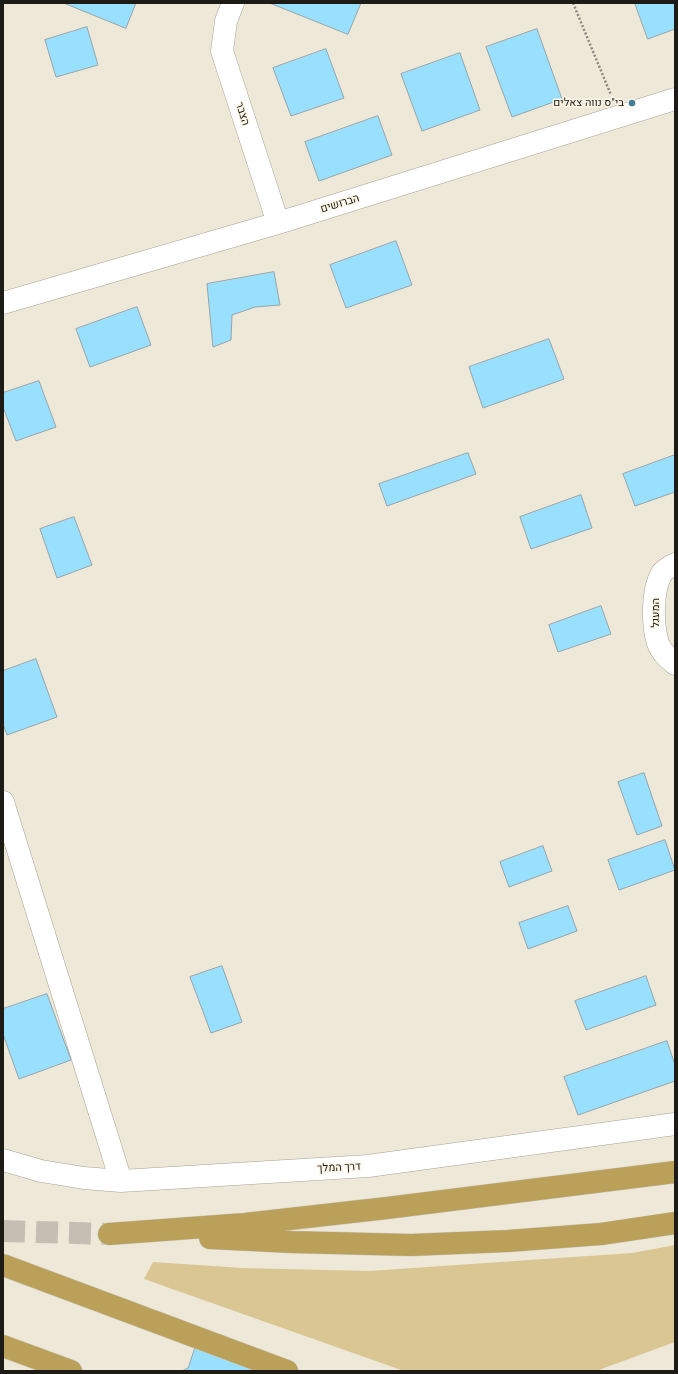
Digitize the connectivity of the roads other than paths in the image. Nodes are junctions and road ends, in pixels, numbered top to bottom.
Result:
1 (233, 3) edge
2 (675, 99) edge
3 (278, 223) junction
4 (3, 303) edge
5 (675, 564) edge
6 (675, 664) edge
7 (3, 802) edge
8 (675, 1124) edge
9 (3, 1160) edge
10 (675, 1172) edge
11 (121, 1181) junction
12 (675, 1223) edge
13 (3, 1265) edge
14 (7, 1348) edge
15 (71, 1371) edge
16 (287, 1371) edge

1 - 3 street, הצבר
2 - 3 street, הברושים
3 - 4 street, הברושים
5 - 6 street, המעגל
7 - 11 street
8 - 11 street, דרך המלך
9 - 11 street, דרך המלך
10 - 12 highway
13 - 16 highway
14 - 15 highway

